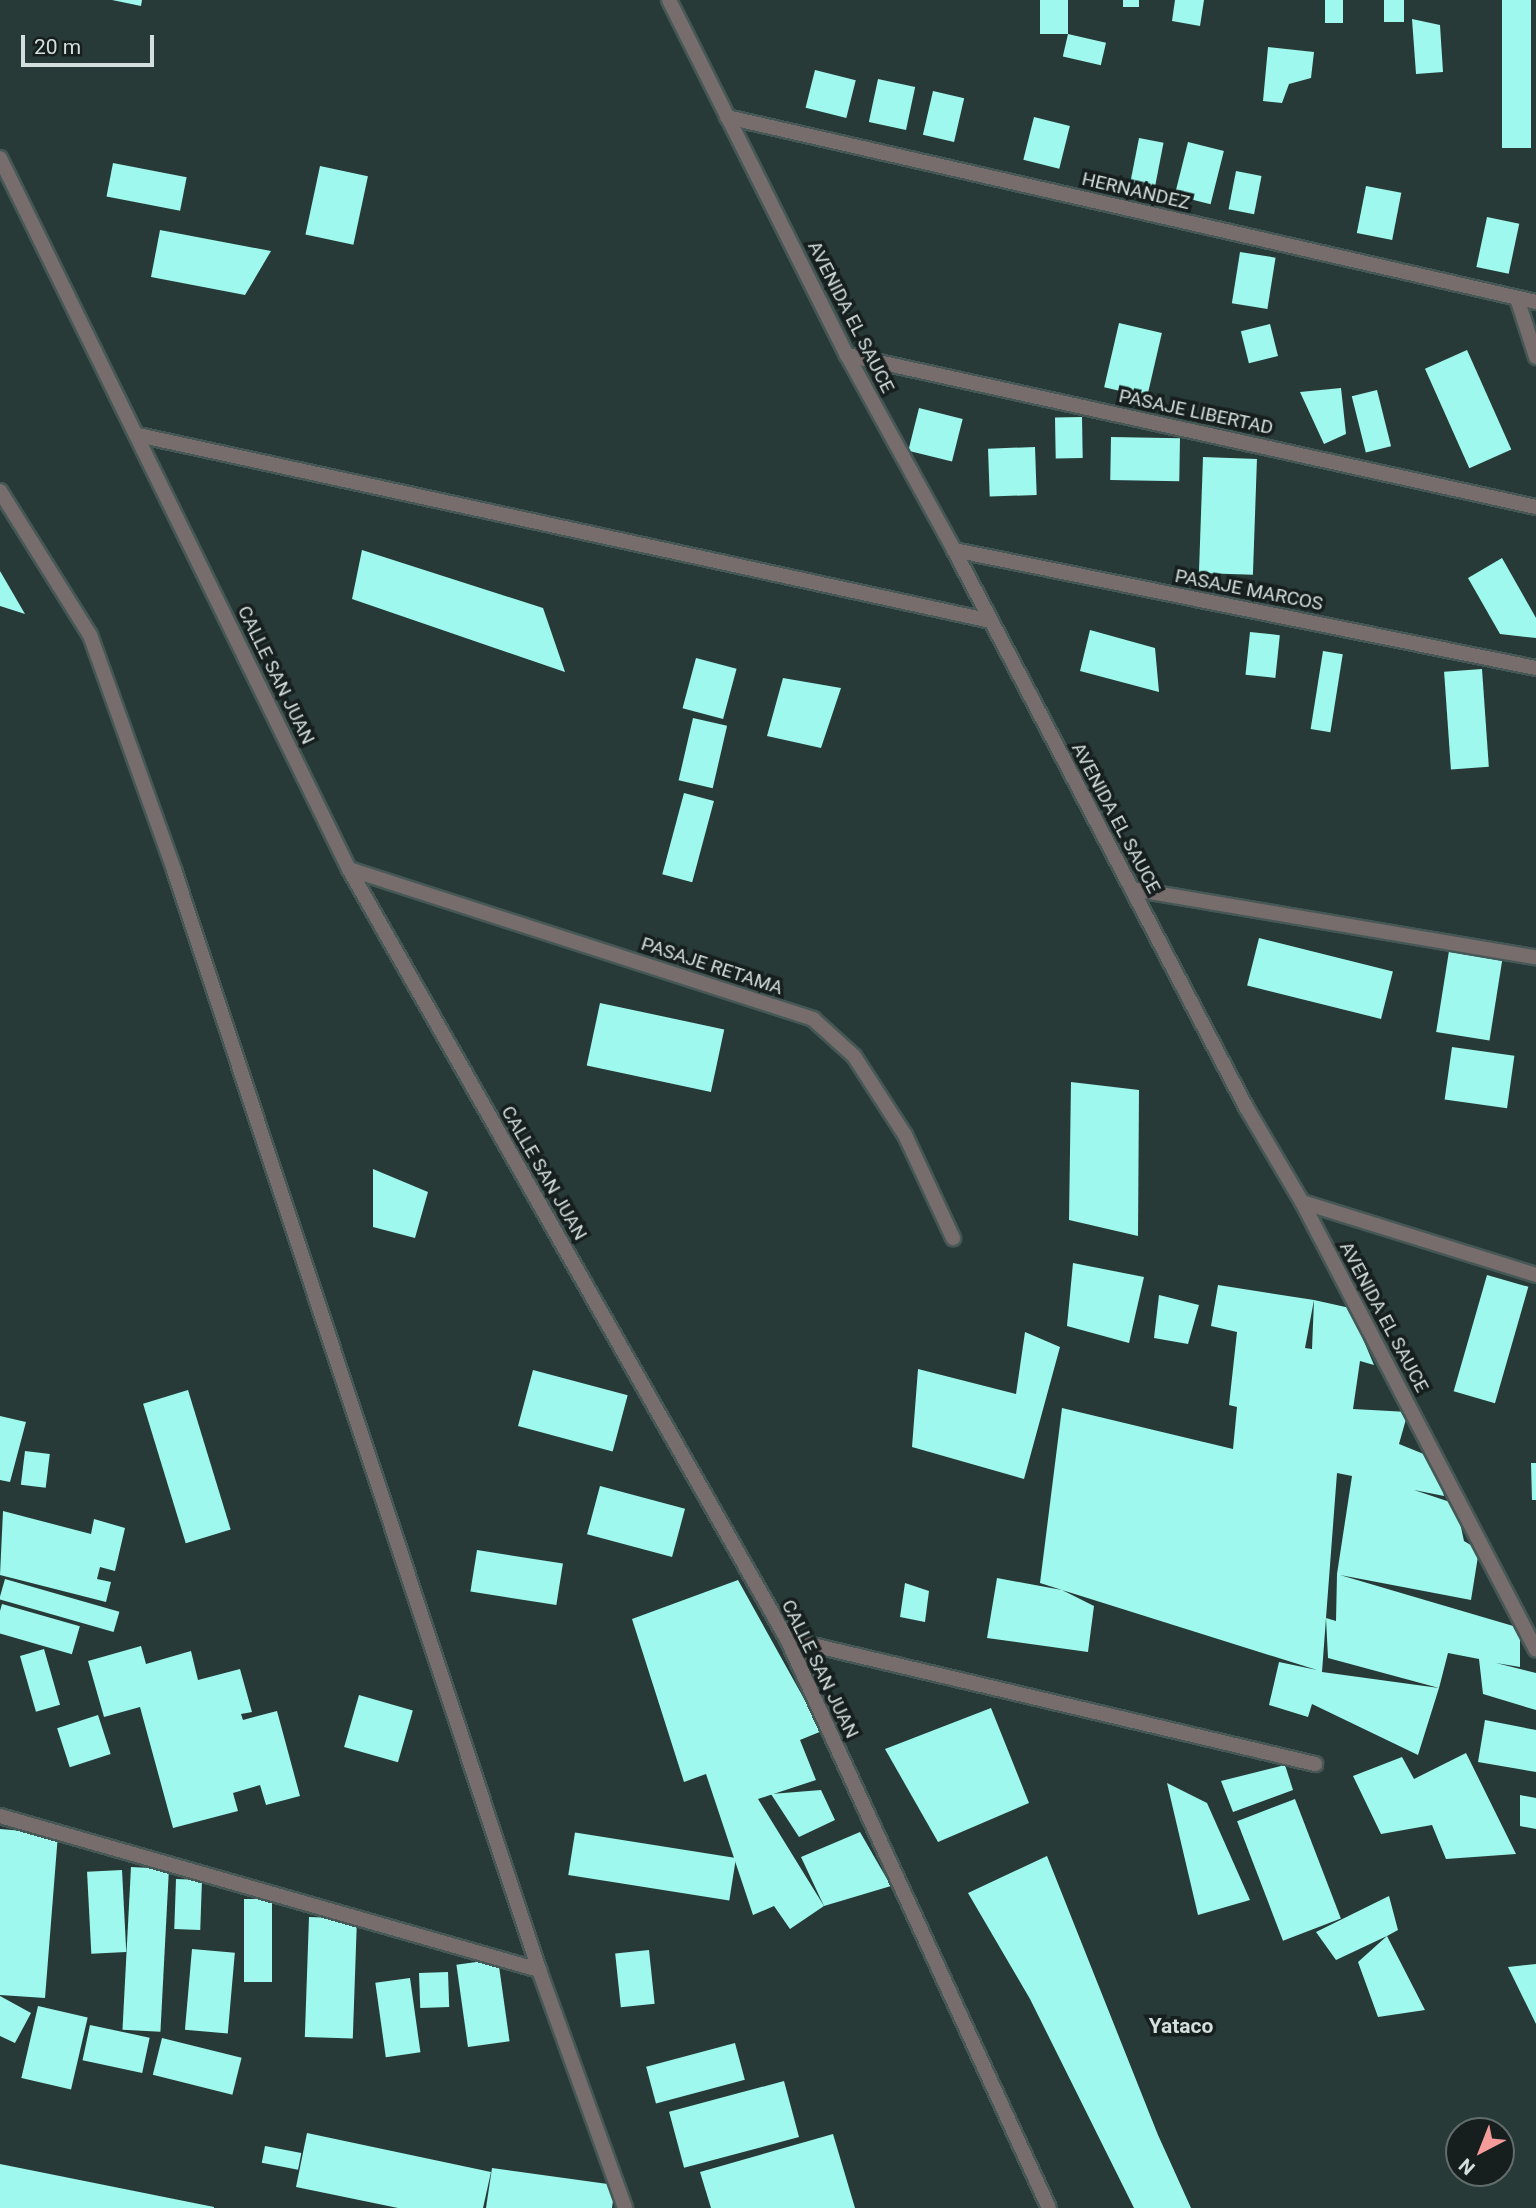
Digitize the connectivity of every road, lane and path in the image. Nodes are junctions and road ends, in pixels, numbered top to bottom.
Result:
1 (669, 0) edge
2 (727, 117) junction
3 (0, 158) edge
4 (1517, 298) junction
5 (1536, 302) edge
6 (847, 355) junction
7 (1536, 357) edge
8 (138, 435) junction
9 (0, 491) edge
10 (1536, 507) edge
11 (954, 550) junction
12 (991, 621) junction
13 (1536, 668) edge
14 (349, 869) junction
15 (1132, 889) junction
16 (1536, 957) edge
17 (1302, 1202) junction
18 (953, 1238) dead end
19 (1536, 1275) edge
20 (787, 1639) junction
21 (1536, 1650) edge
22 (1315, 1764) dead end
23 (1, 1814) edge
24 (539, 1970) junction
25 (625, 2208) edge
26 (1049, 2208) edge

1 - 2 street, AVENIDA EL SAUCE
2 - 4 street, HERNANDEZ
2 - 6 street, AVENIDA EL SAUCE
3 - 8 street, CALLE SAN JUAN
4 - 5 street, HERNANDEZ
4 - 7 street
6 - 10 street, PASAJE LIBERTAD
6 - 11 street, AVENIDA EL SAUCE
8 - 12 street
8 - 14 street, CALLE SAN JUAN
9 - 24 street
11 - 12 street, AVENIDA EL SAUCE
11 - 13 street, PASAJE MARCOS
12 - 15 street, AVENIDA EL SAUCE
14 - 18 street, PASAJE RETAMA
14 - 20 street, CALLE SAN JUAN
15 - 16 street
15 - 17 street, AVENIDA EL SAUCE
17 - 19 street
17 - 21 street, AVENIDA EL SAUCE
20 - 22 street
20 - 26 street, CALLE SAN JUAN
23 - 24 street
24 - 25 street

